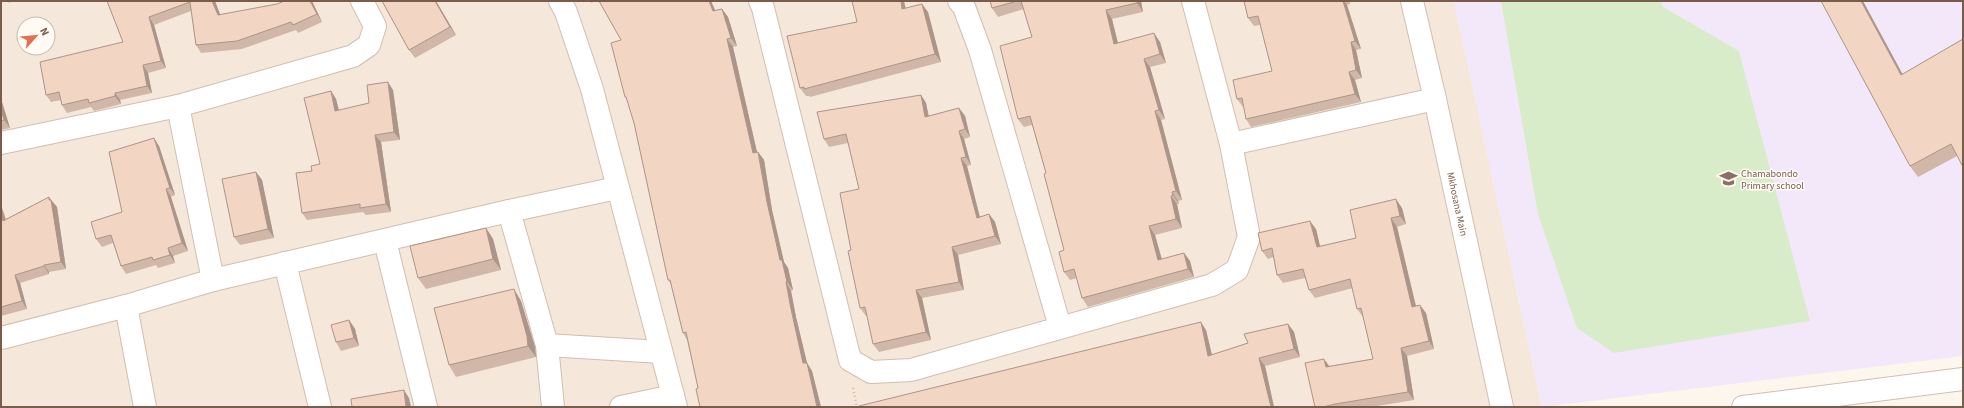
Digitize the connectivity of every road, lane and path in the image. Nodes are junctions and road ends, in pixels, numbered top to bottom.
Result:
1 (362, 1) edge
2 (560, 1) edge
3 (959, 1) edge
4 (1193, 1) edge
5 (1412, 1) edge
6 (767, 3) edge
7 (1435, 99) junction
8 (178, 106) junction
9 (1, 143) edge
10 (1232, 144) junction
11 (617, 188) junction
12 (509, 211) junction
13 (385, 240) junction
14 (285, 263) junction
15 (213, 280) junction
16 (126, 306) junction
17 (1060, 327) junction
18 (1, 338) edge
19 (547, 345) junction
20 (661, 352) junction
21 (1963, 380) edge
22 (675, 401) edge
23 (145, 407) edge
24 (320, 407) edge
25 (426, 407) edge
26 (553, 407) edge
27 (622, 407) edge
28 (1502, 407) edge
29 (1743, 407) edge

1 - 8 street
2 - 11 street
3 - 17 street
4 - 10 street
5 - 7 street, Mkhosana Main
6 - 17 street
7 - 10 street
7 - 28 street, Mkhosana Main
8 - 9 street
8 - 15 street
10 - 17 street
11 - 12 street
11 - 20 street
12 - 13 street
12 - 19 street
13 - 14 street
13 - 25 street
14 - 15 street
14 - 24 street
15 - 16 street
16 - 18 street
16 - 23 street
19 - 20 street
19 - 26 street
20 - 22 street
21 - 29 street
22 - 27 street

